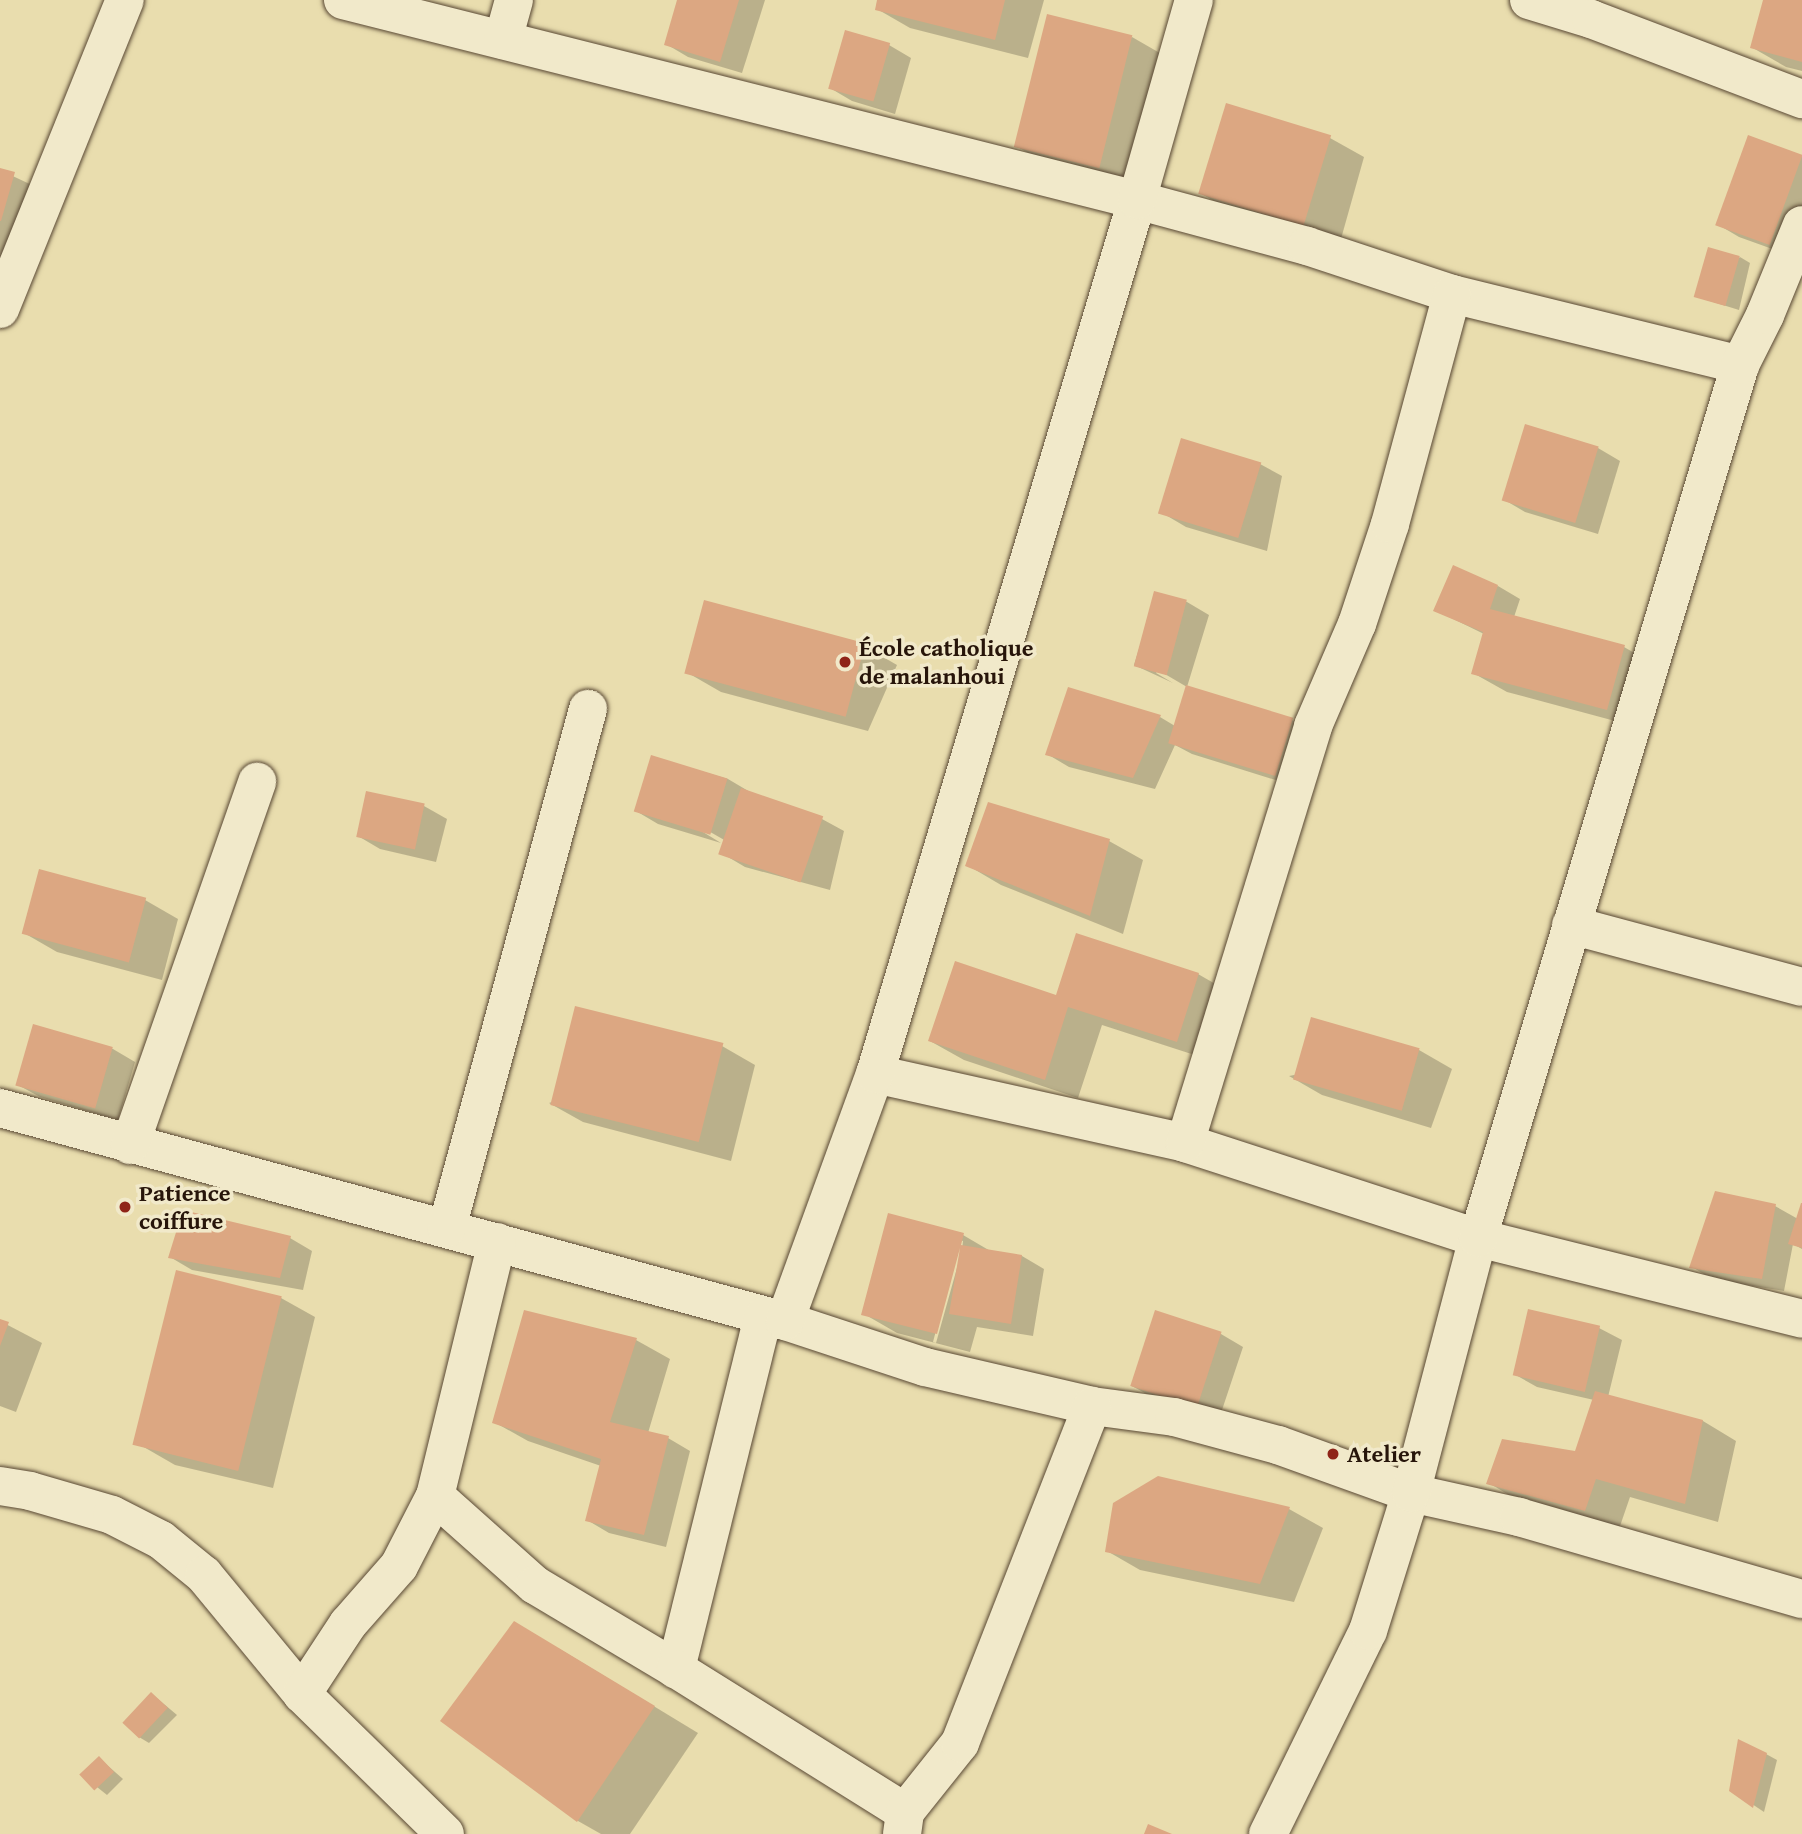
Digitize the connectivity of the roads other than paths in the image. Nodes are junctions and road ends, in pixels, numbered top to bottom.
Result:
1 (125, 0) edge
2 (343, 0) edge
3 (514, 0) edge
4 (1194, 0) edge
5 (1529, 0) edge
6 (503, 40) junction
7 (1802, 99) edge
8 (1137, 200) junction
9 (1802, 225) edge
10 (1452, 294) junction
11 (0, 309) edge
12 (1740, 365) junction
13 (588, 709) dead end
14 (257, 782) dead end
15 (1571, 925) junction
16 (1802, 987) edge
17 (875, 1074) junction
18 (0, 1108) edge
19 (1185, 1143) junction
20 (130, 1144) junction
21 (447, 1228) junction
22 (1478, 1238) junction
23 (497, 1242) junction
24 (1802, 1319) edge
25 (774, 1320) junction
26 (1092, 1406) junction
27 (0, 1486) edge
28 (1412, 1493) junction
29 (435, 1496) junction
30 (1802, 1599) edge
31 (676, 1669) junction
32 (302, 1694) junction
33 (903, 1823) edge
34 (445, 1834) edge
35 (1268, 1834) edge

1 - 11 street
2 - 6 street
3 - 6 street
4 - 8 street
5 - 7 street
6 - 8 street
8 - 10 street
8 - 17 street
9 - 12 street
10 - 12 street
10 - 19 street
12 - 15 street
13 - 21 street
14 - 20 street
15 - 16 street
15 - 22 street
17 - 19 street
17 - 25 street
18 - 20 street
19 - 22 street
20 - 21 street
21 - 23 street
22 - 24 street
22 - 28 street
23 - 25 street
23 - 29 street
25 - 26 street
25 - 31 street
26 - 28 street
26 - 33 street
27 - 32 street
28 - 30 street
28 - 35 street
29 - 31 street
29 - 32 street
31 - 33 street
32 - 34 street

